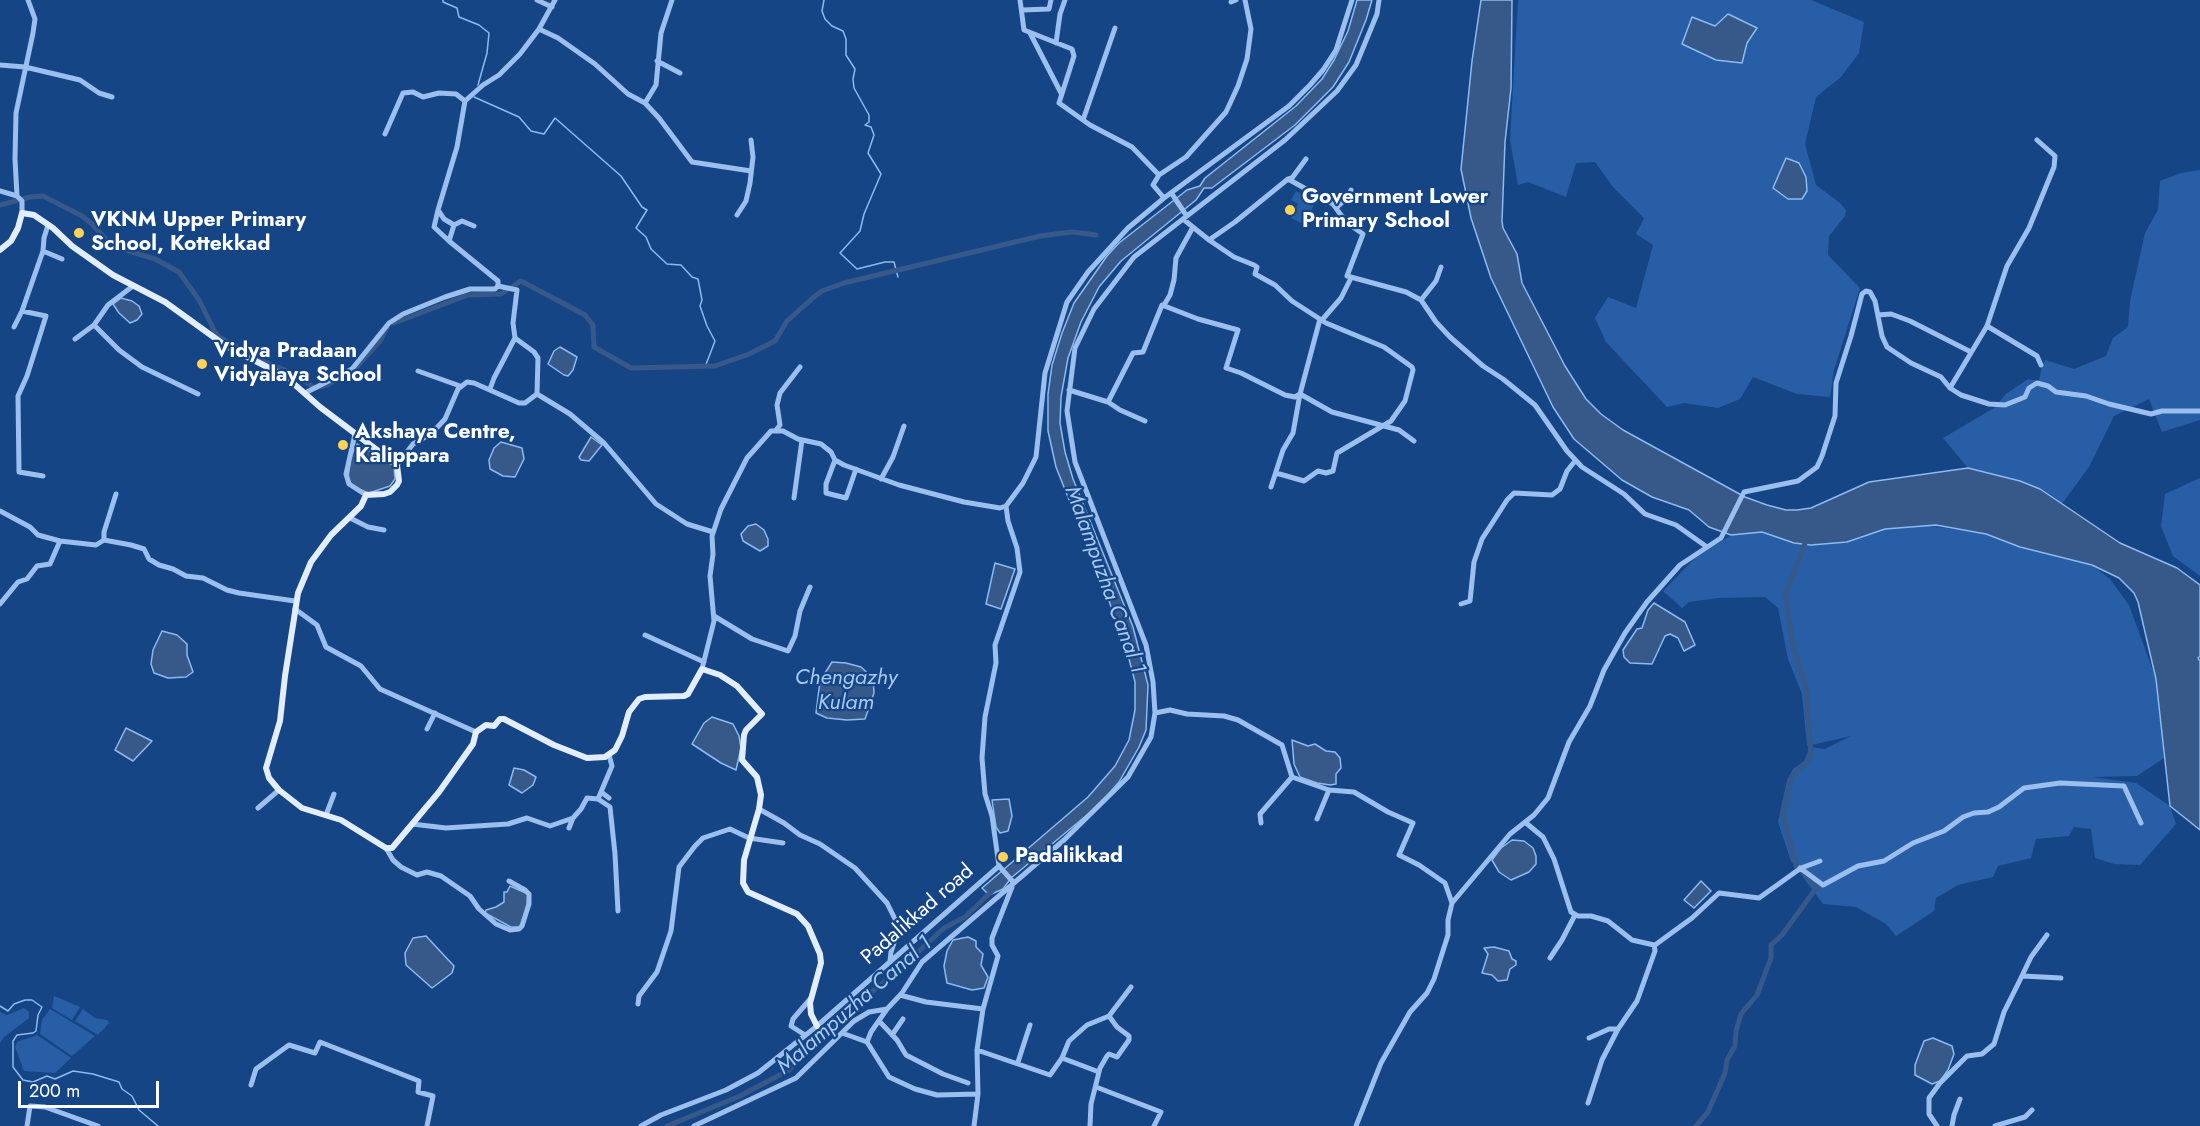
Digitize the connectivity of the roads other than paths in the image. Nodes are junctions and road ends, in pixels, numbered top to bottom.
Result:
1 (28, 0) edge
2 (537, 0) edge
3 (555, 0) edge
4 (672, 0) edge
5 (1020, 0) edge
6 (1051, 0) edge
7 (1065, 0) edge
8 (1352, 0) edge
9 (1379, 0) edge
10 (1244, 2) edge
11 (552, 7) junction
12 (1022, 10) junction
13 (1114, 28) dead end
14 (538, 29) junction
15 (1029, 32) junction
16 (1056, 43) junction
17 (657, 61) junction
18 (0, 64) edge
19 (25, 67) junction
20 (680, 73) dead end
21 (1061, 93) junction
22 (112, 97) dead end
23 (465, 101) junction
24 (645, 104) junction
25 (1083, 120) junction
26 (385, 134) dead end
27 (751, 140) dead end
28 (2037, 140) dead end
29 (1306, 159) dead end
30 (751, 171) junction
31 (1159, 175) junction
32 (1288, 179) junction
33 (1351, 190) dead end
34 (0, 191) edge
35 (1172, 194) junction
36 (17, 196) junction
37 (1164, 198) junction
38 (1336, 208) junction
39 (438, 210) junction
40 (22, 213) junction
41 (737, 214) dead end
42 (1184, 217) junction
43 (48, 225) junction
44 (454, 225) junction
45 (474, 226) dead end
46 (1193, 227) junction
47 (1209, 240) junction
48 (449, 241) junction
49 (0, 250) edge
50 (43, 251) junction
51 (62, 259) dead end
52 (1442, 267) dead end
53 (1351, 278) junction
54 (133, 286) junction
55 (498, 286) junction
56 (1421, 300) junction
57 (1164, 305) junction
58 (22, 310) junction
59 (1878, 315) junction
60 (1320, 319) junction
61 (94, 325) junction
62 (1987, 326) junction
63 (14, 327) dead end
64 (515, 338) junction
65 (75, 339) dead end
66 (1971, 352) junction
67 (2041, 365) dead end
68 (800, 367) dead end
69 (418, 371) dead end
70 (460, 386) junction
71 (1950, 388) junction
72 (490, 389) junction
73 (1069, 390) junction
74 (308, 391) junction
75 (198, 394) dead end
76 (537, 394) junction
77 (1300, 394) junction
78 (1107, 402) junction
79 (2200, 411) edge
80 (1145, 422) dead end
81 (904, 426) dead end
82 (1384, 426) junction
83 (776, 430) junction
84 (355, 434) junction
85 (802, 440) junction
86 (1414, 441) dead end
87 (835, 460) junction
88 (1575, 461) junction
89 (397, 465) junction
90 (856, 469) junction
91 (1275, 473) junction
92 (44, 476) dead end
93 (882, 479) junction
94 (1271, 487) dead end
95 (116, 494) dead end
96 (366, 495) junction
97 (794, 498) dead end
98 (1006, 506) junction
99 (0, 512) edge
100 (350, 518) junction
101 (384, 530) dead end
102 (713, 532) junction
103 (104, 540) junction
104 (60, 541) junction
105 (1707, 547) junction
106 (810, 587) dead end
107 (296, 601) junction
108 (0, 604) edge
109 (1461, 604) dead end
110 (295, 609) junction
111 (714, 616) junction
112 (645, 635) dead end
113 (703, 665) junction
114 (435, 713) junction
115 (1155, 713) junction
116 (427, 729) dead end
117 (476, 732) junction
118 (609, 755) junction
119 (1292, 777) junction
120 (279, 790) junction
121 (1329, 790) junction
122 (601, 792) junction
123 (334, 794) dead end
124 (609, 798) dead end
125 (598, 799) junction
126 (258, 808) dead end
127 (759, 810) junction
128 (326, 815) junction
129 (573, 818) junction
130 (1317, 819) dead end
131 (1261, 823) dead end
132 (1526, 823) junction
133 (2141, 823) dead end
134 (412, 824) junction
135 (569, 828) dead end
136 (749, 838) junction
137 (783, 843) dead end
138 (386, 848) junction
139 (1820, 861) dead end
140 (999, 866) junction
141 (1799, 869) junction
142 (508, 881) dead end
143 (1014, 883) junction
144 (1452, 903) junction
145 (618, 910) dead end
146 (1571, 912) junction
147 (2047, 935) dead end
148 (1655, 948) junction
149 (1550, 957) dead end
150 (890, 961) junction
151 (2023, 976) junction
152 (2061, 978) dead end
153 (1131, 987) dead end
154 (900, 995) junction
155 (811, 998) junction
156 (638, 1004) dead end
157 (887, 1009) junction
158 (983, 1009) junction
159 (1109, 1016) junction
160 (903, 1019) dead end
161 (879, 1022) junction
162 (1030, 1025) dead end
163 (817, 1026) junction
164 (1618, 1029) junction
165 (842, 1033) junction
166 (805, 1035) junction
167 (892, 1035) junction
168 (1589, 1038) dead end
169 (867, 1042) junction
170 (977, 1050) junction
171 (1062, 1058) junction
172 (1018, 1062) junction
173 (1099, 1072) junction
174 (968, 1083) dead end
175 (251, 1085) dead end
176 (1096, 1088) junction
177 (978, 1094) junction
178 (1960, 1099) dead end
179 (1588, 1103) dead end
180 (2032, 1110) dead end
181 (27, 1126) edge
182 (98, 1126) edge
183 (428, 1126) edge
184 (641, 1126) edge
185 (694, 1126) edge
186 (974, 1126) edge
187 (1090, 1126) edge
188 (1154, 1126) edge
189 (1356, 1126) edge
190 (1936, 1126) edge
191 (1953, 1126) edge
192 (1995, 1126) edge

1 - 19 street
2 - 11 street
3 - 11 street
4 - 17 street
5 - 12 street
6 - 12 street
7 - 16 street
8 - 35 street
9 - 42 street
10 - 31 street
11 - 14 street
12 - 15 street
13 - 25 street
14 - 23 street
14 - 24 street
15 - 16 street
15 - 21 street
16 - 21 street
17 - 20 street
17 - 24 street
18 - 19 street
19 - 22 street
19 - 36 street
21 - 25 street
23 - 26 street
23 - 39 street
24 - 30 street
25 - 31 street
27 - 30 street
28 - 62 street
29 - 32 street
30 - 41 street
31 - 37 street
32 - 38 street
32 - 47 street
33 - 38 street
34 - 36 street
35 - 37 street
35 - 42 street
36 - 40 street
37 - 98 street
38 - 53 street
39 - 44 street
39 - 48 street
40 - 43 main road
40 - 49 main road
42 - 46 street
42 - 73 street
43 - 50 street
43 - 54 main road
44 - 45 street
44 - 48 street
46 - 47 street
46 - 57 street
47 - 60 street
48 - 55 street
50 - 51 street
50 - 58 street
52 - 56 street
53 - 56 street
53 - 60 street
54 - 61 street
54 - 74 main road
55 - 64 street
55 - 74 street
56 - 88 street
57 - 77 street
57 - 78 street
58 - 63 street
58 - 92 street
59 - 66 street
59 - 71 street
59 - 105 street
60 - 77 street
60 - 82 street
61 - 65 street
61 - 75 street
62 - 66 street
62 - 67 street
64 - 72 street
64 - 76 street
66 - 71 street
68 - 83 street
69 - 70 street
70 - 72 street
70 - 89 street
71 - 79 street
72 - 76 street
73 - 78 street
73 - 115 street
74 - 84 main road
76 - 102 street
77 - 82 street
77 - 91 street
78 - 80 street
81 - 93 street
82 - 86 street
82 - 91 street
83 - 85 street
83 - 102 street
84 - 89 main road
84 - 96 street
85 - 87 street
85 - 97 street
87 - 90 street
87 - 90 street
88 - 105 street
88 - 109 street
89 - 96 main road
90 - 93 street
91 - 94 street
93 - 98 street
95 - 103 street
96 - 100 main road
98 - 140 street, Padalikkad road
99 - 104 street
100 - 101 street
100 - 107 main road
102 - 111 street
103 - 104 street
103 - 107 street
104 - 108 street
105 - 132 street
106 - 111 street
107 - 110 main road
110 - 114 street
110 - 120 main road
111 - 113 street
112 - 113 street
113 - 118 main road
113 - 127 main road
114 - 116 street
114 - 117 street
115 - 119 street
115 - 143 street
117 - 118 main road
117 - 134 main road
118 - 122 street
119 - 121 street
119 - 131 street
120 - 126 street
120 - 128 main road
121 - 130 street
121 - 144 street
122 - 124 street
122 - 125 street
123 - 128 street
125 - 129 street
125 - 145 street
127 - 136 main road
127 - 150 street
128 - 138 main road
129 - 134 street
129 - 135 street
132 - 144 street
132 - 146 street
133 - 141 street
134 - 138 main road
136 - 137 street
136 - 155 main road
136 - 156 street
138 - 142 street
139 - 141 street
140 - 143 street
140 - 150 street, Padalikkad road
141 - 148 street
143 - 154 street
143 - 158 street
144 - 189 street
146 - 148 street
146 - 149 street
147 - 151 street
148 - 164 street
150 - 163 street, Padalikkad road
151 - 152 street
151 - 190 street
153 - 159 street
154 - 157 street
154 - 158 street
155 - 163 main road
155 - 166 street
157 - 161 street
157 - 165 street
158 - 170 street
159 - 171 street
159 - 173 street
160 - 167 street
161 - 167 street
161 - 169 street
162 - 172 street
163 - 166 street, Padalikkad road
164 - 168 street
164 - 179 street
165 - 169 street
165 - 185 street
166 - 184 street, Padalikkad road
167 - 174 street
169 - 177 street
170 - 172 street
170 - 177 street
171 - 172 street
171 - 173 street
173 - 176 street
175 - 183 street
176 - 187 street
176 - 188 street
177 - 186 street
178 - 191 street
180 - 192 street
181 - 182 street

